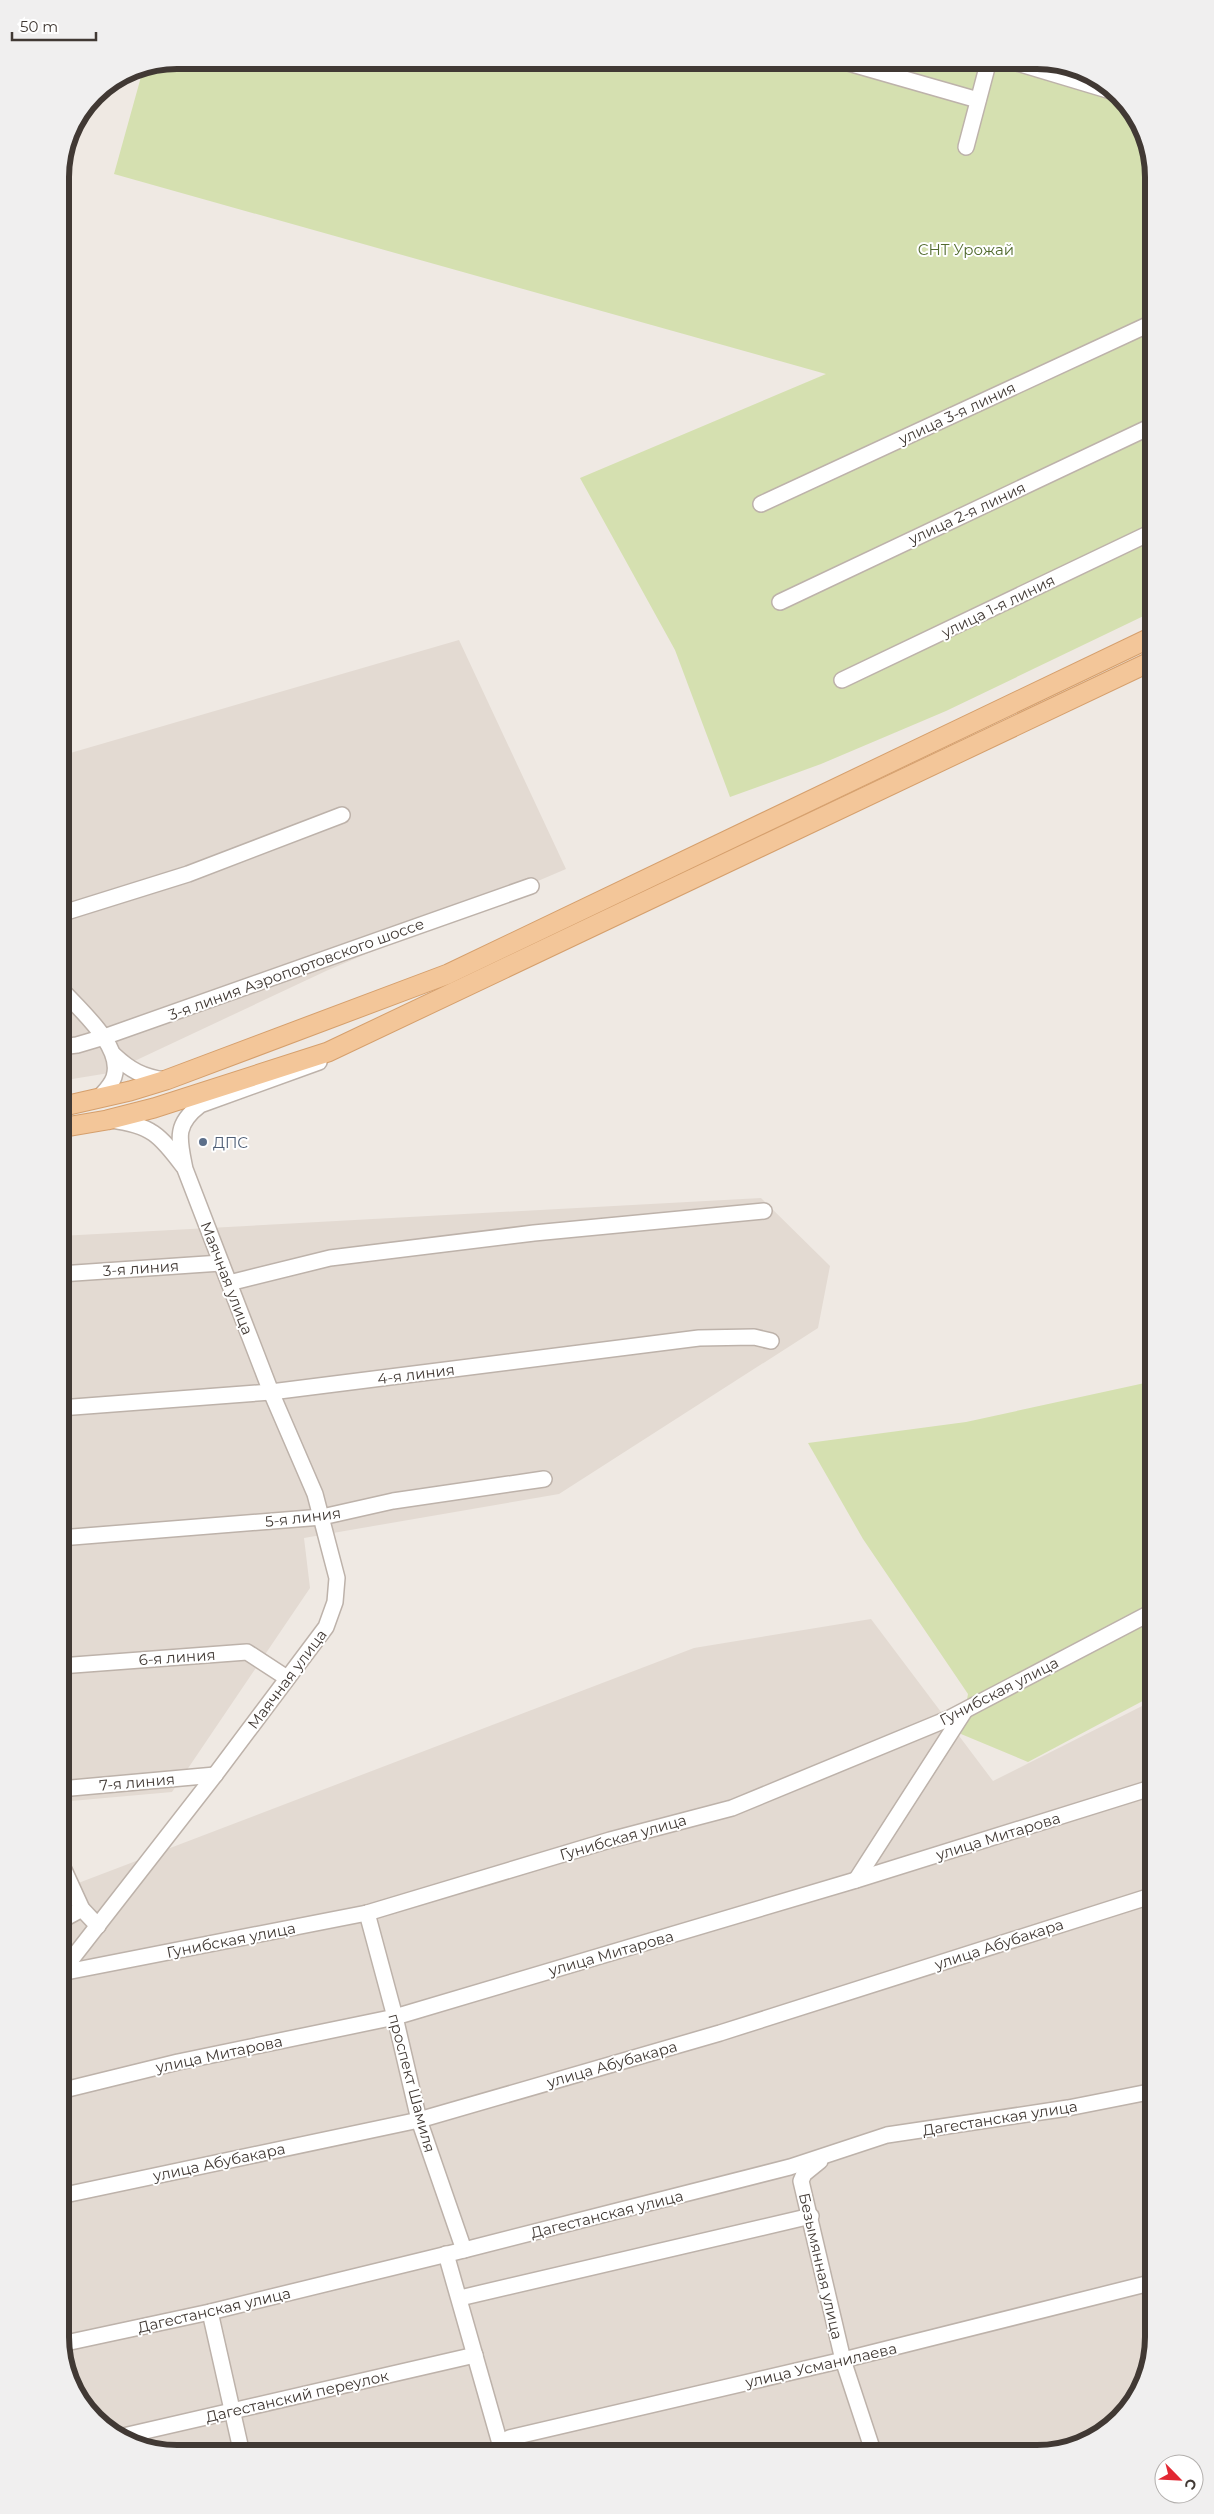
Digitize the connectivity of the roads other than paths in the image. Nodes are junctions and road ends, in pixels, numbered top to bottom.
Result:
1 (870, 69) edge
2 (987, 69) edge
3 (1037, 69) edge
4 (1097, 87) edge
5 (978, 100) junction
6 (966, 148) dead end
7 (1145, 326) edge
8 (1145, 429) edge
9 (761, 504) dead end
10 (1145, 535) edge
11 (780, 602) dead end
12 (1145, 640) edge
13 (1145, 664) edge
14 (842, 680) dead end
15 (342, 815) dead end
16 (530, 886) dead end
17 (69, 911) edge
18 (69, 998) edge
19 (104, 1037) junction
20 (359, 1038) junction
21 (69, 1046) edge
22 (114, 1055) junction
23 (166, 1080) junction
24 (98, 1099) junction
25 (69, 1105) edge
26 (107, 1120) junction
27 (69, 1126) edge
28 (185, 1169) junction
29 (764, 1211) dead end
30 (221, 1263) junction
31 (69, 1273) edge
32 (229, 1283) junction
33 (771, 1341) dead end
34 (271, 1392) junction
35 (69, 1407) edge
36 (544, 1480) dead end
37 (322, 1517) junction
38 (69, 1537) edge
39 (1145, 1617) edge
40 (69, 1665) edge
41 (287, 1678) junction
42 (965, 1710) junction
43 (215, 1775) junction
44 (69, 1788) edge
45 (1145, 1790) edge
46 (856, 1880) junction
47 (69, 1881) edge
48 (1145, 1898) edge
49 (82, 1909) junction
50 (367, 1913) junction
51 (69, 1916) edge
52 (98, 1926) junction
53 (69, 1963) edge
54 (69, 1972) edge
55 (395, 2017) junction
56 (69, 2090) edge
57 (1145, 2093) edge
58 (419, 2120) junction
59 (837, 2150) junction
60 (69, 2194) edge
61 (811, 2216) junction
62 (464, 2250) junction
63 (446, 2254) junction
64 (1145, 2284) edge
65 (460, 2298) junction
66 (210, 2312) junction
67 (69, 2342) edge
68 (475, 2355) junction
69 (842, 2360) junction
70 (233, 2411) junction
71 (130, 2434) edge
72 (240, 2445) edge
73 (498, 2445) edge
74 (504, 2445) edge
75 (871, 2445) edge

1 - 5 street
2 - 5 street
3 - 4 street
5 - 6 street
7 - 9 street, улица 3-я линия
8 - 11 street, улица 2-я линия
10 - 14 street, улица 1-я линия
12 - 23 main road
13 - 20 main road
15 - 17 street
16 - 19 street, 3-я линия Аэропортовского шоссе
18 - 19 street
19 - 21 street, 3-я линия Аэропортовского шоссе
19 - 22 street
20 - 26 main road
20 - 28 street
22 - 23 street
22 - 24 street
23 - 24 main road
24 - 25 main road
26 - 27 main road
26 - 28 street
28 - 30 street, Маячная улица
29 - 32 street
30 - 31 street, 3-я линия
30 - 32 street, Маячная улица
32 - 34 street, Маячная улица
33 - 34 street, 4-я линия
34 - 35 street, 4-я линия
34 - 37 street, Маячная улица
36 - 37 street, 5-я линия
37 - 38 street, 5-я линия
37 - 41 street, Маячная улица
39 - 42 street, Гунибская улица
40 - 41 street, 6-я линия
41 - 43 street, Маячная улица
42 - 46 street
42 - 50 street, Гунибская улица
43 - 44 street, 7-я линия
43 - 52 street, Маячная улица
45 - 46 street, улица Митарова
46 - 55 street, улица Митарова
47 - 49 street
48 - 58 street, улица Абубакара
49 - 51 street
49 - 52 street
50 - 54 street, Гунибская улица
50 - 55 street, проспект Шамиля
52 - 53 street, Маячная улица
55 - 56 street, улица Митарова
55 - 58 street, проспект Шамиля
57 - 59 street, Дагестанская улица
58 - 60 street, улица Абубакара
58 - 62 street, проспект Шамиля
59 - 61 street, Безымянная улица
59 - 62 street, Дагестанская улица
61 - 65 street
61 - 69 street, Безымянная улица
62 - 63 street, Дагестанская улица
63 - 65 street
63 - 66 street, Дагестанская улица
64 - 69 street, улица Усманилаева
65 - 68 street
66 - 67 street, Дагестанская улица
66 - 70 street
68 - 70 street, Дагестанский переулок
68 - 73 street
69 - 74 street, улица Усманилаева
69 - 75 street, Безымянная улица
70 - 71 street, Дагестанский переулок
70 - 72 street

